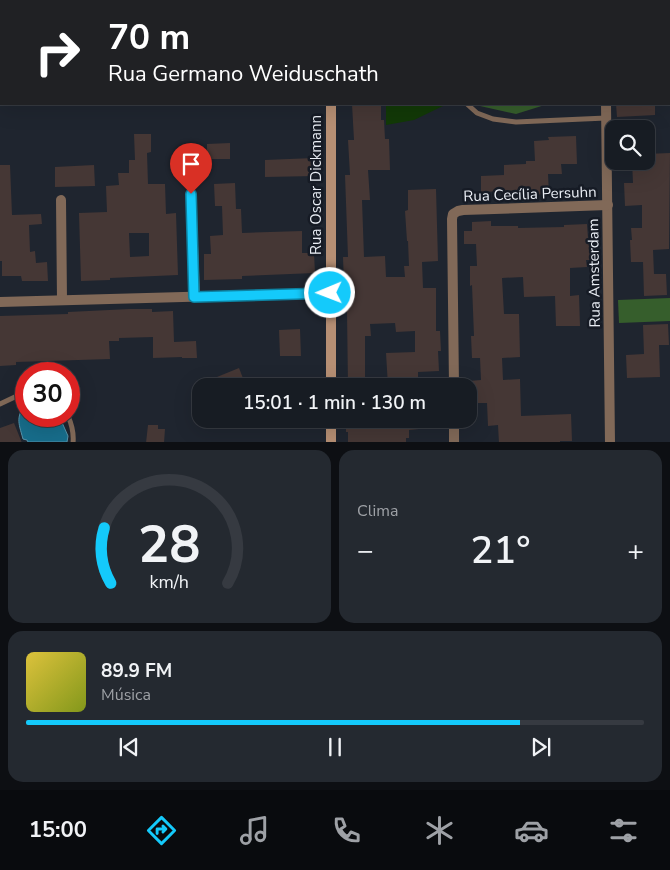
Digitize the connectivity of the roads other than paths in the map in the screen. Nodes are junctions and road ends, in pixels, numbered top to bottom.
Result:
1 (331, 105) edge
2 (468, 105) edge
3 (606, 105) edge
4 (606, 118) junction
5 (191, 194) dead end
6 (61, 200) dead end
7 (608, 205) junction
8 (330, 293) junction
9 (194, 297) junction
10 (62, 300) junction
11 (0, 302) edge
12 (331, 378) edge
13 (454, 378) edge
14 (15, 397) edge
15 (0, 404) edge
16 (72, 427) edge
17 (331, 428) edge
18 (454, 428) edge
19 (73, 442) edge
20 (331, 442) edge
21 (454, 442) edge
22 (610, 442) edge

1 - 8 street, Rua Oscar Dickmann
2 - 4 lane
3 - 4 street, Rua Amsterdam
4 - 7 street, Rua Amsterdam
5 - 9 street
6 - 10 street
7 - 13 street, Rua Cecília Persuhn
7 - 22 street, Rua Amsterdam
8 - 9 street
8 - 12 street, Rua Oscar Dickmann
9 - 10 street
10 - 11 street
14 - 15 lane
16 - 19 lane
17 - 20 street
18 - 21 street

